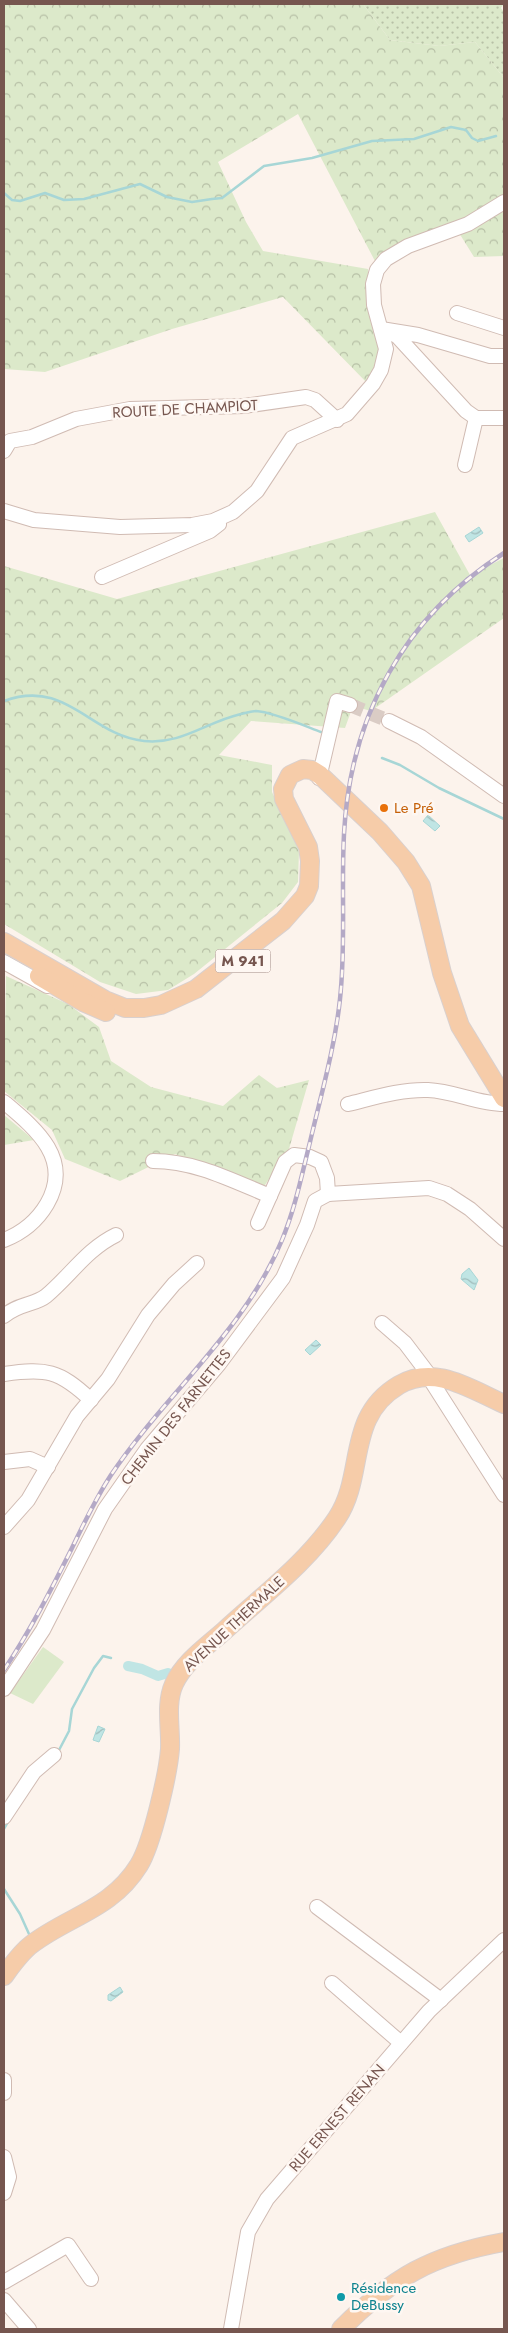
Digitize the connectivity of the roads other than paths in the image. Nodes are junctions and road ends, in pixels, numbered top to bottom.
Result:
1 (504, 202) edge
2 (457, 313) dead end
3 (504, 328) edge
4 (381, 329) junction
5 (504, 356) edge
6 (476, 418) junction
7 (504, 418) edge
8 (337, 420) junction
9 (4, 450) edge
10 (465, 464) dead end
11 (4, 511) edge
12 (218, 519) junction
13 (102, 577) dead end
14 (350, 705) dead end
15 (389, 721) tunnel mouth
16 (319, 777) junction
17 (504, 796) edge
18 (4, 942) edge
19 (4, 949) edge
20 (4, 956) edge
21 (4, 962) edge
22 (39, 962) junction
23 (83, 1002) junction
24 (504, 1098) edge
25 (4, 1102) edge
26 (348, 1104) dead end
27 (504, 1104) edge
28 (153, 1161) dead end
29 (328, 1194) junction
30 (270, 1196) junction
31 (258, 1223) dead end
32 (116, 1235) dead end
33 (504, 1239) edge
34 (4, 1240) edge
35 (197, 1263) dead end
36 (4, 1316) edge
37 (382, 1323) dead end
38 (4, 1374) edge
39 (429, 1376) junction
40 (91, 1400) junction
41 (504, 1404) edge
42 (4, 1462) edge
43 (48, 1467) junction
44 (504, 1495) edge
45 (4, 1527) edge
46 (4, 1689) edge
47 (54, 1754) dead end
48 (4, 1817) edge
49 (317, 1908) dead end
50 (504, 1940) edge
51 (4, 1976) edge
52 (332, 1983) dead end
53 (440, 2000) junction
54 (401, 2043) junction
55 (4, 2080) edge
56 (4, 2093) edge
57 (4, 2157) edge
58 (4, 2193) edge
59 (504, 2242) edge
60 (91, 2279) dead end
61 (4, 2282) edge
62 (4, 2300) edge
63 (29, 2329) edge
64 (231, 2329) edge
65 (341, 2329) edge

1 - 4 street
2 - 3 street
4 - 5 street
4 - 6 street
4 - 8 street
6 - 7 street
6 - 10 street
8 - 9 street, ROUTE DE CHAMPIOT
8 - 12 street
11 - 12 street
12 - 13 street
14 - 16 street
15 - 17 street
16 - 22 main road, M 941
16 - 23 main road, M 941
16 - 24 main road, M 941
18 - 22 main road, M 941
19 - 22 street
20 - 23 main road, M 941
21 - 23 street
25 - 34 street
26 - 27 street
28 - 30 street
29 - 30 street
29 - 33 street
29 - 46 street, CHEMIN DES FARNETTES
30 - 31 street
32 - 36 street
35 - 40 street
37 - 39 street
38 - 40 street
39 - 41 main road
39 - 44 street
39 - 51 main road, AVENUE THERMALE
40 - 43 street
42 - 43 street
43 - 45 street
47 - 48 street
49 - 53 street
50 - 53 street, RUE ERNEST RENAN
52 - 54 street
53 - 54 street, RUE ERNEST RENAN
54 - 64 street, RUE ERNEST RENAN
55 - 56 street
57 - 58 street
59 - 65 main road
60 - 61 street
62 - 63 street

